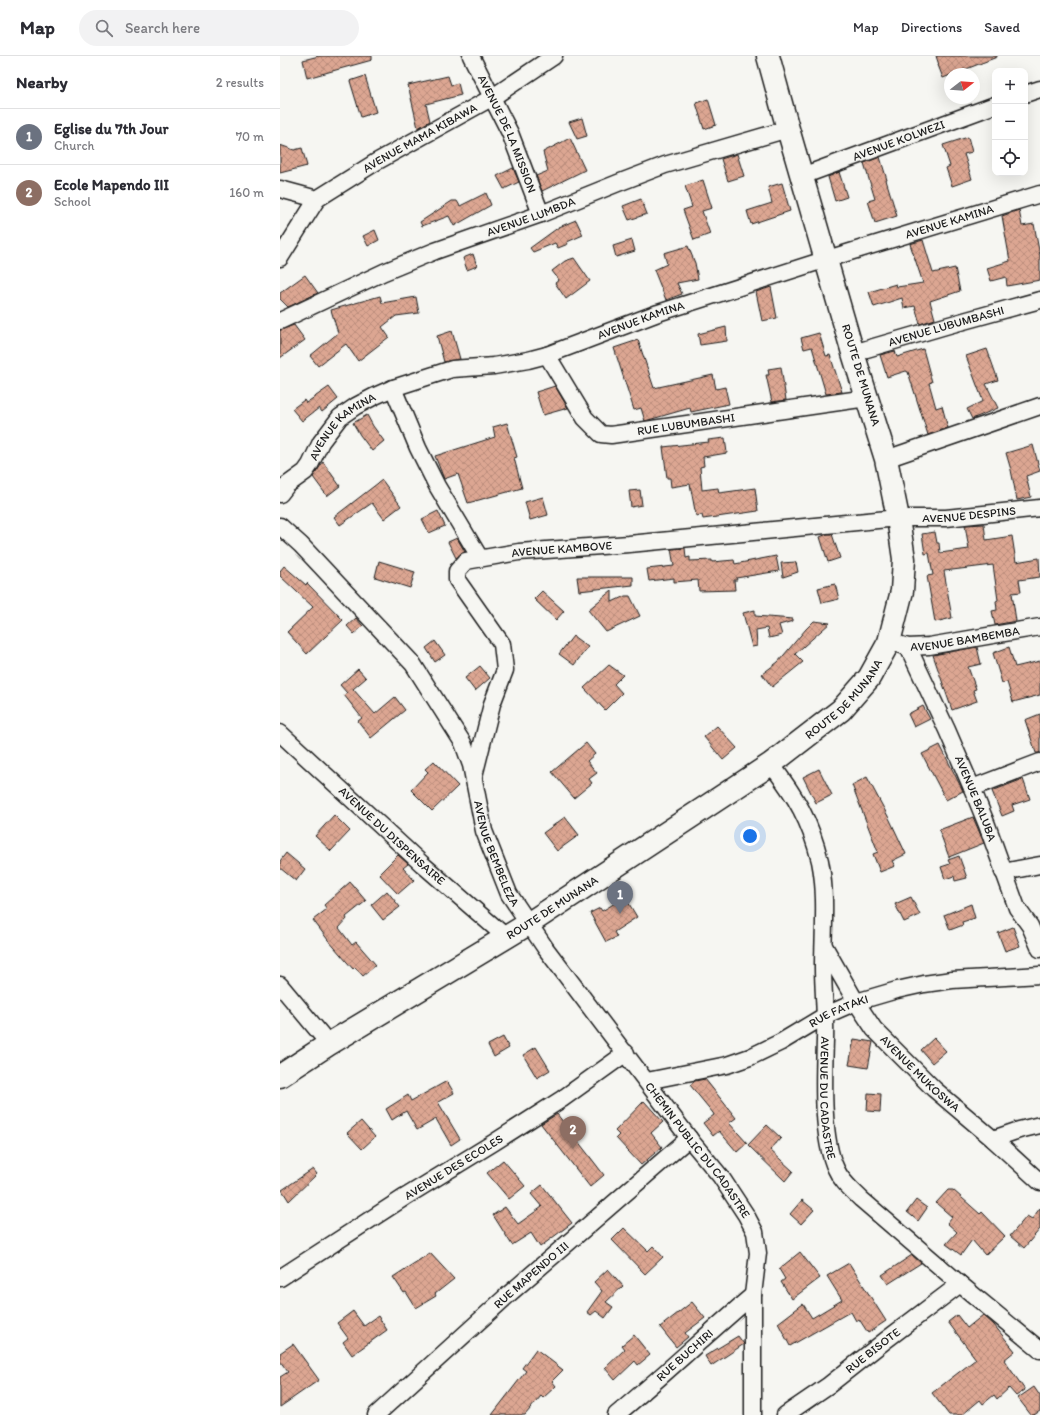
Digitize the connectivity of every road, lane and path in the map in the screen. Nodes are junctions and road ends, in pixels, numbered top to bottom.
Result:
1 (471, 56) edge
2 (554, 56) edge
3 (768, 56) edge
4 (1040, 89) edge
5 (1028, 93) edge
6 (493, 97) junction
7 (992, 106) edge
8 (788, 129) junction
9 (802, 176) junction
10 (280, 189) edge
11 (1040, 194) edge
12 (317, 199) junction
13 (541, 214) junction
14 (280, 258) edge
15 (826, 259) junction
16 (1040, 300) edge
17 (280, 321) edge
18 (853, 353) junction
19 (547, 355) junction
20 (393, 388) junction
21 (867, 398) junction
22 (1040, 406) edge
23 (886, 459) junction
24 (282, 485) edge
25 (1040, 508) edge
26 (898, 518) junction
27 (280, 526) edge
28 (480, 558) junction
29 (1040, 627) edge
30 (899, 645) junction
31 (280, 733) edge
32 (1040, 762) edge
33 (771, 764) junction
34 (474, 779) junction
35 (972, 788) junction
36 (1040, 865) edge
37 (1003, 872) junction
38 (528, 924) junction
39 (506, 937) junction
40 (823, 945) junction
41 (1040, 949) edge
42 (1040, 975) edge
43 (280, 985) edge
44 (856, 1002) junction
45 (826, 1015) junction
46 (329, 1044) junction
47 (626, 1053) junction
48 (280, 1076) edge
49 (647, 1081) junction
50 (1040, 1125) edge
51 (689, 1138) junction
52 (993, 1139) junction
53 (1040, 1182) edge
54 (280, 1278) edge
55 (960, 1284) junction
56 (753, 1295) junction
57 (1040, 1350) edge
58 (376, 1415) edge
59 (616, 1415) edge
60 (753, 1415) edge
61 (785, 1415) edge

1 - 6 street, AVENUE DE LA MISSION
2 - 6 street, AVENUE MAMA KIBAWA
3 - 8 main road, ROUTE DE MUNANA
4 - 5 street
6 - 12 street, AVENUE MAMA KIBAWA
6 - 13 street, AVENUE DE LA MISSION
7 - 9 street, AVENUE KOLWEZI
8 - 9 main road, ROUTE DE MUNANA
8 - 13 street, AVENUE LUMBDA
9 - 15 main road, ROUTE DE MUNANA
10 - 12 street
11 - 15 street, AVENUE KAMINA
12 - 14 street
13 - 17 street, AVENUE LUMBDA
15 - 18 main road, ROUTE DE MUNANA
15 - 19 street, AVENUE KAMINA
16 - 18 street, AVENUE LUBUMBASHI
18 - 21 main road, ROUTE DE MUNANA
19 - 20 street, AVENUE KAMINA
19 - 21 street, RUE LUBUMBASHI
20 - 24 street, AVENUE KAMINA
20 - 28 street
21 - 23 main road, ROUTE DE MUNANA
22 - 23 street
23 - 26 main road, ROUTE DE MUNANA
25 - 26 street, AVENUE DESPINS
26 - 28 street, AVENUE KAMBOVE
26 - 30 main road, ROUTE DE MUNANA
27 - 34 street, AVENUE BEMBELEZA
28 - 34 street, AVENUE KAMBOVE
29 - 30 street, AVENUE BAMBEMBA
30 - 33 main road, ROUTE DE MUNANA
30 - 35 street, AVENUE BALUBA
31 - 39 street, AVENUE DU DISPENSAIRE
32 - 35 street
33 - 38 main road, ROUTE DE MUNANA
33 - 40 street, AVENUE DU CADASTRE
34 - 38 street, AVENUE BEMBELEZA
35 - 37 street, AVENUE BALUBA
36 - 37 street
37 - 41 street, AVENUE BALUBA
38 - 39 main road, ROUTE DE MUNANA
38 - 47 street, CHEMIN PUBLIC DU CADASTRE
39 - 46 main road, ROUTE DE MUNANA
40 - 44 street, AVENUE MUKOSWA
40 - 45 street, AVENUE DU CADASTRE
42 - 44 street, RUE FATAKI
43 - 46 street
44 - 45 street, RUE FATAKI
44 - 52 street, AVENUE MUKOSWA
45 - 49 street, RUE FATAKI
45 - 55 street, AVENUE DU CADASTRE
46 - 48 main road, ROUTE DE MUNANA
47 - 49 street, CHEMIN PUBLIC DU CADASTRE
47 - 54 street, AVENUE DES ECOLES
49 - 51 street, CHEMIN PUBLIC DU CADASTRE
50 - 52 street
51 - 56 street, CHEMIN PUBLIC DU CADASTRE
51 - 58 street, RUE MAPENDO III
52 - 53 street, AVENUE MUKOSWA
55 - 57 street, AVENUE DU CADASTRE
55 - 61 street, RUE BISOTE
56 - 59 street, RUE BUCHIRI
56 - 60 street, CHEMIN PUBLIC DU CADASTRE

